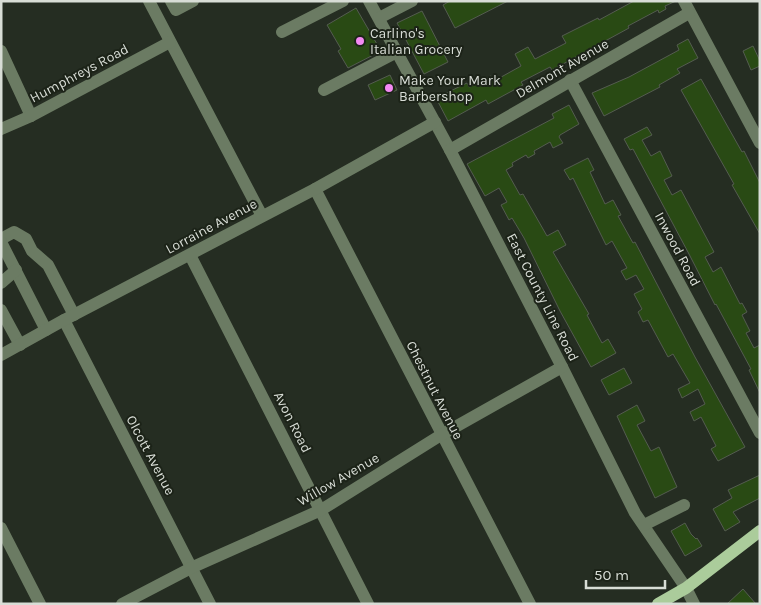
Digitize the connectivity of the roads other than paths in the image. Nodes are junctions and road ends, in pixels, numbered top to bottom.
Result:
1 (193, 1) edge
2 (343, 1) edge
3 (369, 1) edge
4 (412, 1) edge
5 (172, 2) edge
6 (152, 6) edge
7 (686, 7) edge
8 (379, 18) junction
9 (282, 32) dead end
10 (170, 42) junction
11 (1, 51) edge
12 (397, 52) junction
13 (570, 80) junction
14 (324, 90) dead end
15 (30, 116) junction
16 (435, 122) junction
17 (755, 122) edge
18 (1, 128) edge
19 (760, 143) edge
20 (450, 150) junction
21 (316, 189) junction
22 (262, 216) junction
23 (1, 240) edge
24 (190, 255) junction
25 (16, 270) junction
26 (1, 283) edge
27 (1, 310) edge
28 (69, 318) junction
29 (46, 330) junction
30 (20, 344) junction
31 (1, 355) edge
32 (562, 367) junction
33 (760, 433) edge
34 (441, 435) junction
35 (684, 505) dead end
36 (321, 510) junction
37 (644, 525) junction
38 (1, 528) edge
39 (760, 530) edge
40 (193, 567) junction
41 (686, 588) junction
42 (40, 604) edge
43 (122, 604) edge
44 (210, 604) edge
45 (368, 604) edge
46 (530, 604) edge
47 (658, 604) edge
48 (694, 604) edge

1 - 5 street
2 - 9 street
3 - 8 street, East County Line Road
4 - 8 street
5 - 6 street
6 - 10 street
7 - 13 street, Delmont Avenue
7 - 17 street
8 - 12 street, East County Line Road
10 - 15 street, Humphreys Road
10 - 22 street
11 - 15 street
12 - 14 street
12 - 16 street, East County Line Road
13 - 20 street, Delmont Avenue
13 - 33 street, Inwood Road
15 - 18 street, Humphreys Road
16 - 20 street, East County Line Road
16 - 21 street, Lorraine Avenue
17 - 19 street
20 - 32 street, East County Line Road
21 - 22 street, Lorraine Avenue
21 - 34 street, Chestnut Avenue
22 - 24 street, Lorraine Avenue
23 - 25 street
23 - 28 street, Olcott Avenue
24 - 28 street, Lorraine Avenue
24 - 36 street, Avon Road
25 - 26 street
25 - 29 street
27 - 30 street
28 - 29 street, Lorraine Avenue
28 - 40 street, Olcott Avenue
29 - 30 street, Lorraine Avenue
30 - 31 street, Lorraine Avenue
32 - 34 street, Willow Avenue
32 - 37 street, East County Line Road
34 - 36 street, Willow Avenue
34 - 46 street, Chestnut Avenue
35 - 37 street
36 - 40 street, Willow Avenue
36 - 45 street, Avon Road
37 - 41 street, East County Line Road
38 - 42 street
39 - 41 main road
40 - 43 street, Willow Avenue
40 - 44 street, Olcott Avenue
41 - 47 main road
41 - 48 street, East County Line Road

